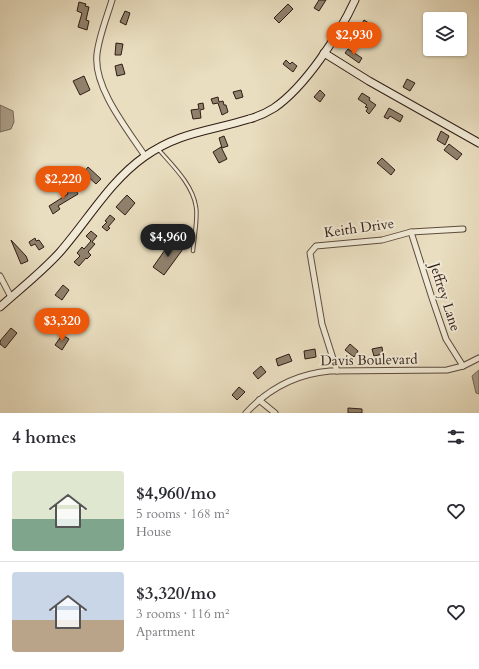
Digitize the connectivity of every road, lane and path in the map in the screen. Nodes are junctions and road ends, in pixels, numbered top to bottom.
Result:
1 (112, 0) edge
2 (355, 0) edge
3 (324, 53) junction
4 (479, 143) edge
5 (157, 148) junction
6 (145, 156) junction
7 (463, 229) dead end
8 (412, 232) junction
9 (193, 251) dead end
10 (0, 276) edge
11 (11, 297) junction
12 (0, 307) edge
13 (479, 358) edge
14 (463, 366) junction
15 (337, 371) junction
16 (259, 400) junction
17 (246, 413) edge
18 (275, 413) edge

1 - 6 street
2 - 3 street
3 - 4 street
3 - 5 street
5 - 6 street
5 - 9 lane
6 - 11 street
7 - 8 street, Keith Drive
8 - 14 street, Jeffrey Lane
8 - 15 street, Keith Drive
10 - 11 street
11 - 12 street
13 - 14 street, Davis Boulevard
14 - 15 street, Davis Boulevard
15 - 16 street, Davis Boulevard
16 - 17 street, Davis Boulevard
16 - 18 street

